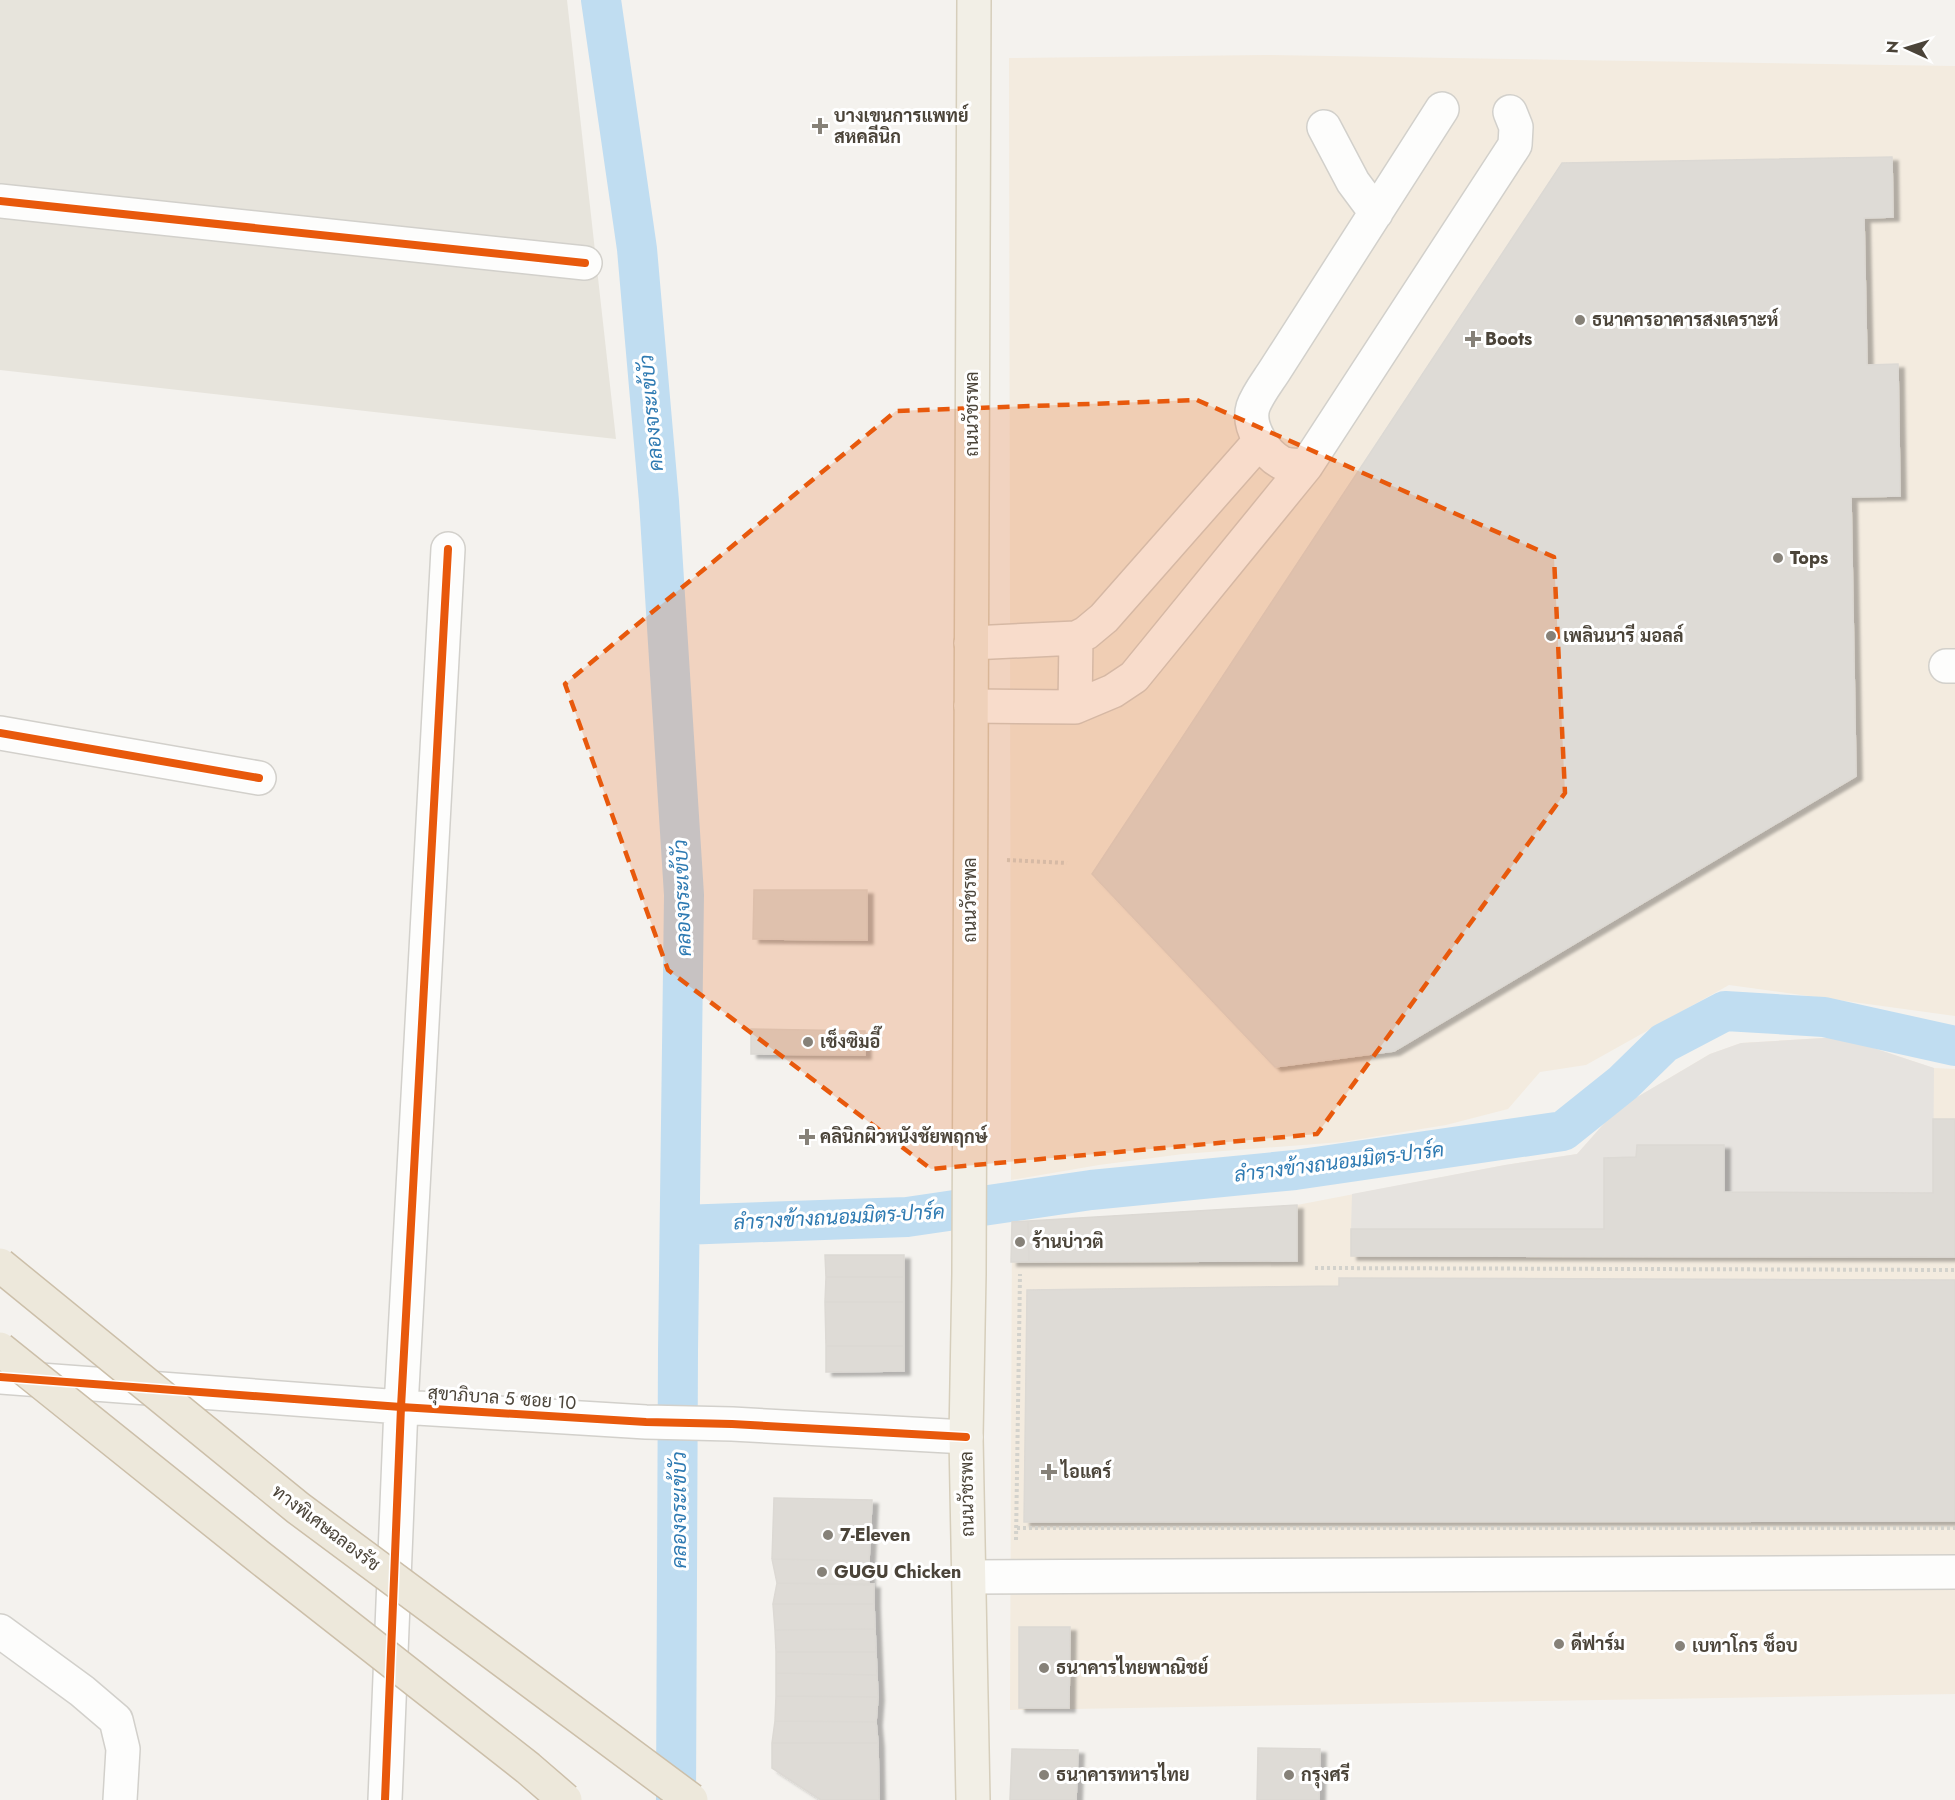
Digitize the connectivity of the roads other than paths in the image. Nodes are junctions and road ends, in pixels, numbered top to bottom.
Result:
1 (974, 0) edge
2 (1442, 110) dead end
3 (1510, 112) dead end
4 (1324, 127) dead end
5 (0, 201) edge
6 (1376, 213) junction
7 (585, 263) dead end
8 (1260, 441) junction
9 (1306, 465) junction
10 (448, 549) dead end
11 (1076, 638) junction
12 (971, 643) junction
13 (971, 706) junction
14 (1075, 706) junction
15 (0, 733) edge
16 (259, 778) dead end
17 (0, 1266) edge
18 (0, 1349) edge
19 (0, 1377) edge
20 (401, 1407) junction
21 (966, 1437) junction
22 (1955, 1572) edge
23 (969, 1577) junction
24 (0, 1631) edge
25 (120, 1800) edge
26 (385, 1800) edge
27 (565, 1800) edge
28 (691, 1800) edge
29 (973, 1800) edge

1 - 12 main road, ถนนวัชรพล
2 - 6 street
3 - 9 street
4 - 6 street
5 - 7 street
6 - 8 street
8 - 9 street
8 - 11 street
9 - 14 street
10 - 20 street
11 - 12 street
11 - 14 street
12 - 13 main road, ถนนวัชรพล
13 - 14 street
13 - 21 main road, ถนนวัชรพล
15 - 16 street
17 - 28 highway, ทางพิเศษฉลองรัช, bridge
18 - 27 highway, bridge
19 - 20 street, สุขาภิบาล 5 ซอย 10
20 - 21 street, สุขาภิบาล 5 ซอย 10
20 - 26 street
21 - 23 main road, ถนนวัชรพล
22 - 23 street
23 - 29 main road, ถนนวัชรพล
24 - 25 street

